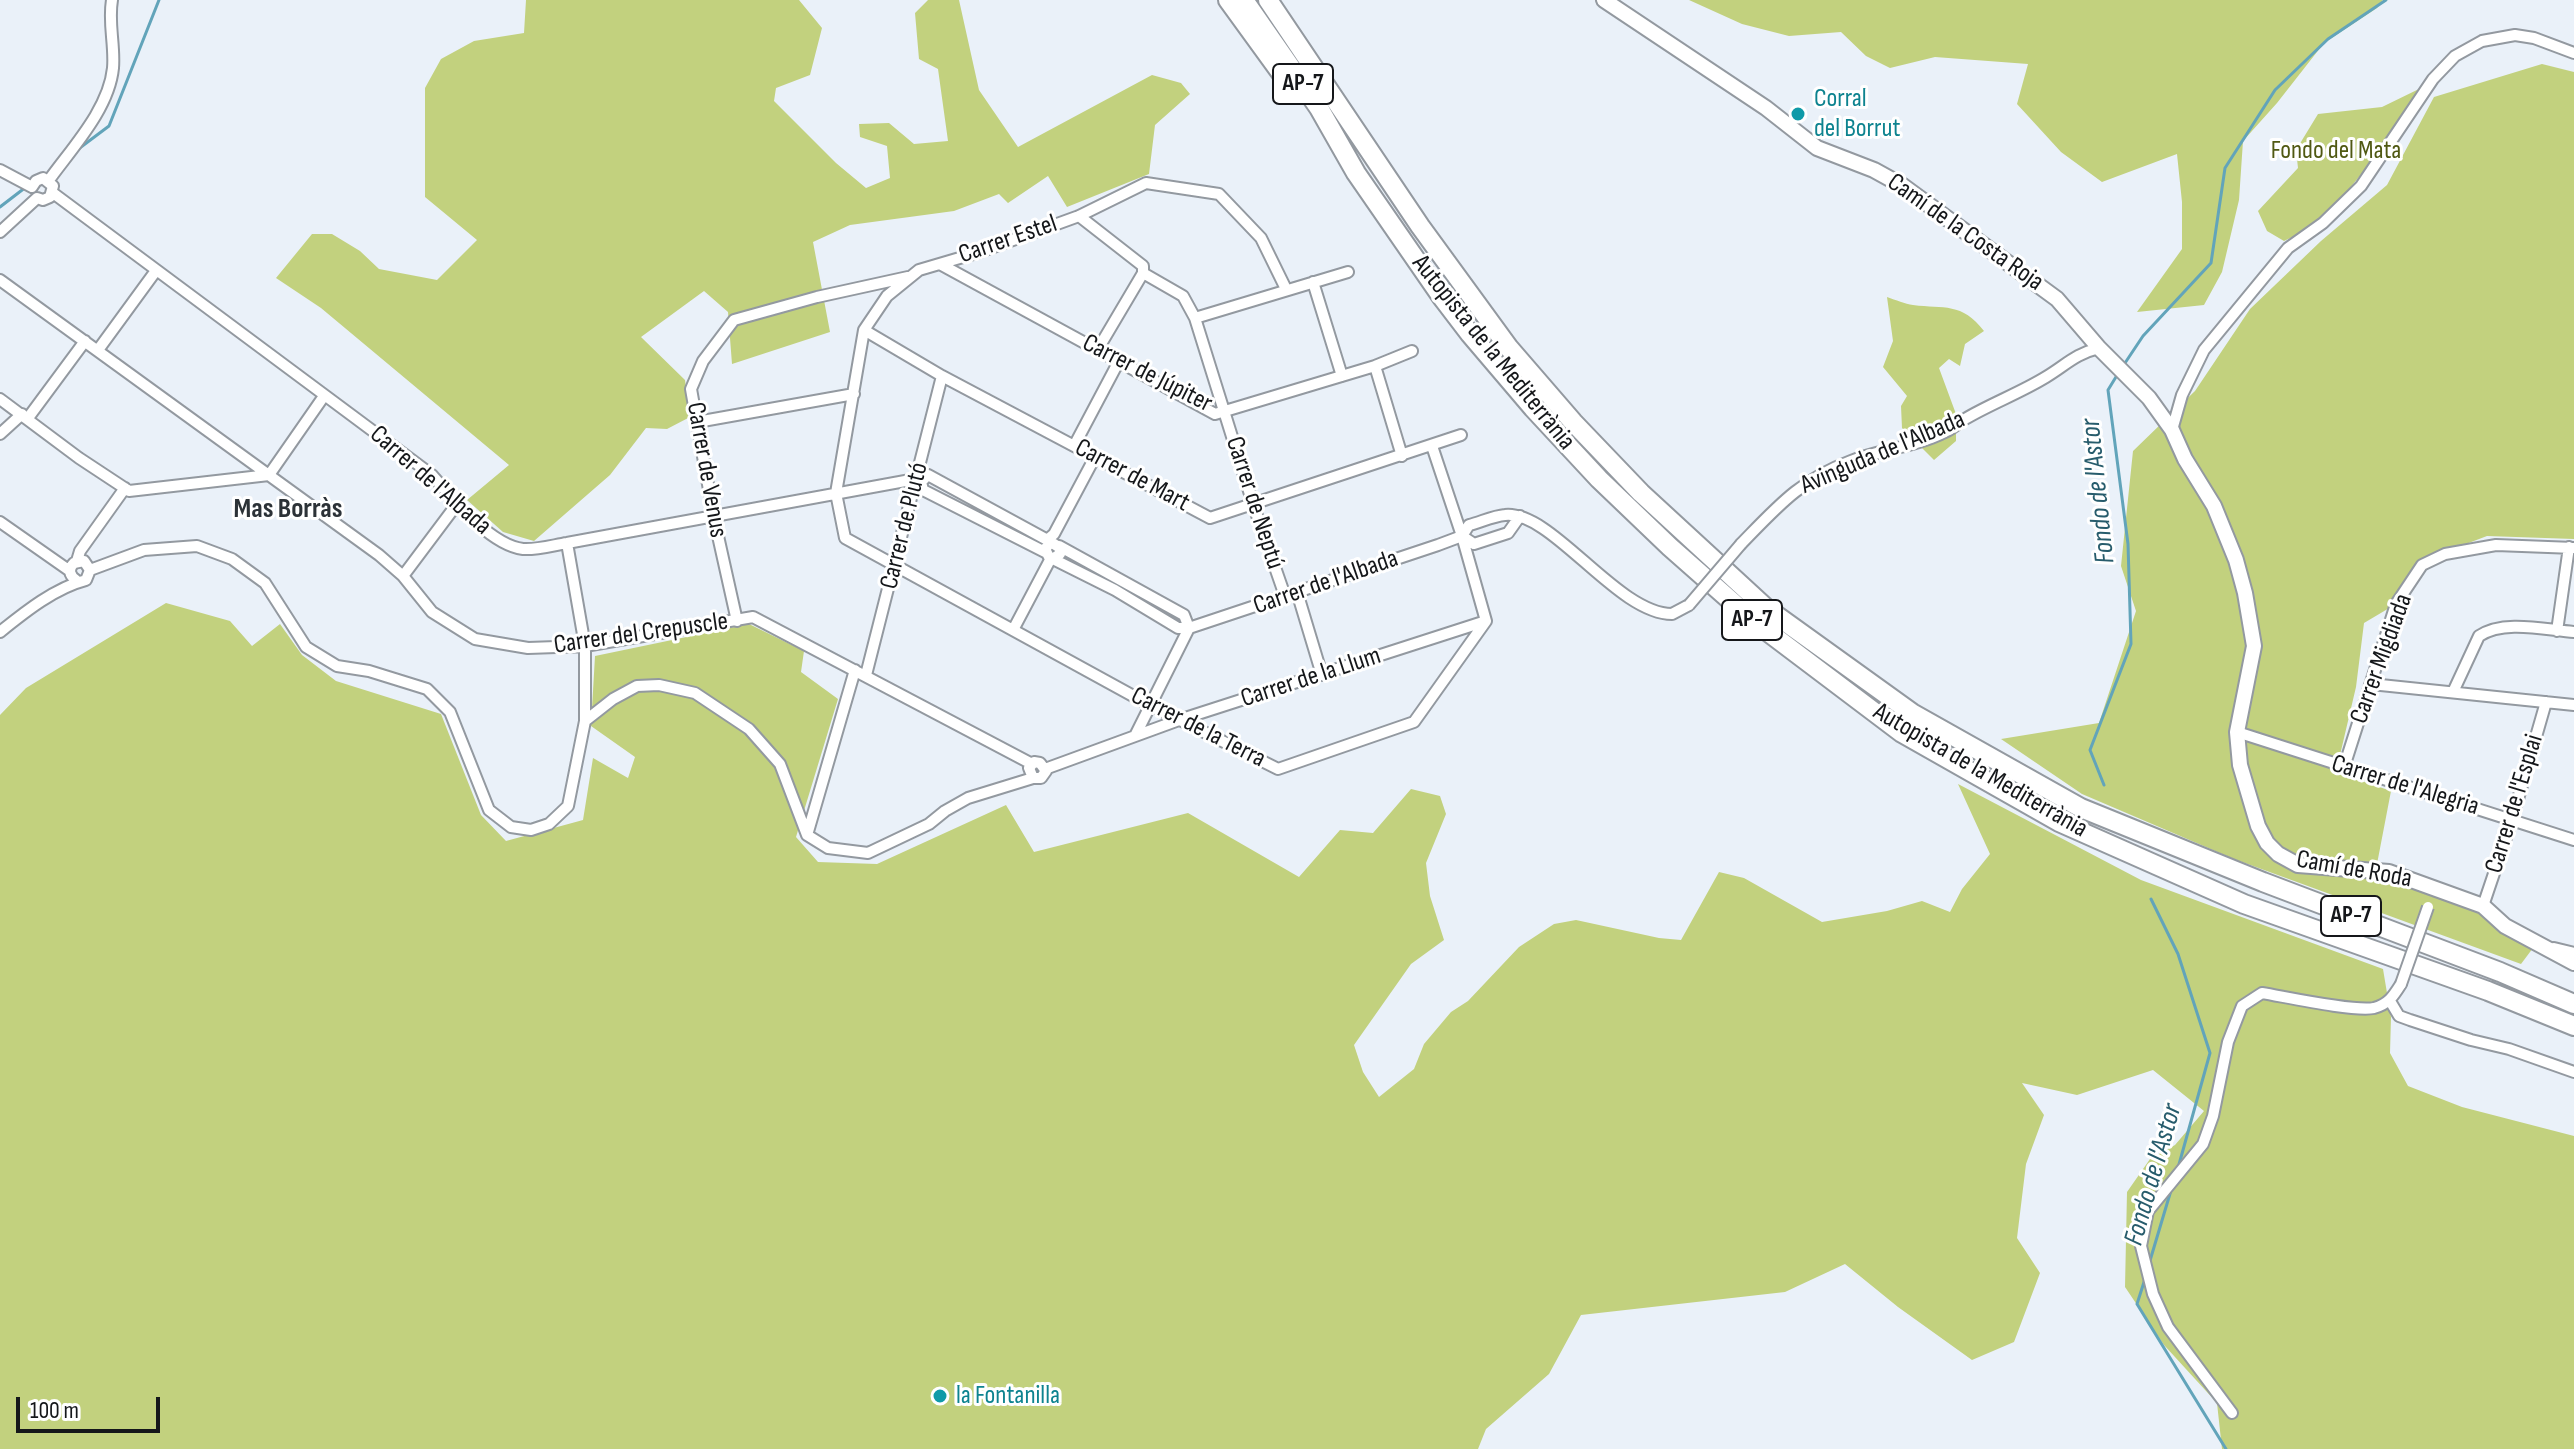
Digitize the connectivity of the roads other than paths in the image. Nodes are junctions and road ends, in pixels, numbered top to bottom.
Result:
1 (112, 0) edge
2 (1228, 0) edge
3 (1244, 0) edge
4 (1268, 0) edge
5 (1604, 0) edge
6 (2574, 53) edge
7 (0, 170) edge
8 (1356, 173) junction
9 (49, 180) junction
10 (32, 187) junction
11 (53, 193) junction
12 (37, 198) junction
13 (1079, 216) junction
14 (0, 232) edge
15 (940, 264) junction
16 (155, 272) junction
17 (1348, 272) dead end
18 (1143, 273) junction
19 (911, 277) junction
20 (0, 280) edge
21 (1313, 282) junction
22 (1286, 289) junction
23 (1195, 318) junction
24 (864, 330) junction
25 (85, 341) junction
26 (2099, 348) junction
27 (1098, 349) junction
28 (98, 350) junction
29 (1412, 351) dead end
30 (1119, 361) junction
31 (1375, 366) junction
32 (942, 376) junction
33 (1342, 376) junction
34 (854, 394) junction
35 (324, 396) junction
36 (0, 399) edge
37 (1224, 411) junction
38 (25, 416) junction
39 (697, 422) junction
40 (2172, 430) junction
41 (0, 434) edge
42 (1461, 435) dead end
43 (1074, 446) junction
44 (1432, 446) junction
45 (1402, 456) junction
46 (1095, 457) junction
47 (269, 475) junction
48 (918, 480) junction
49 (125, 488) junction
50 (836, 493) junction
51 (457, 504) junction
52 (1253, 504) junction
53 (1520, 516) junction
54 (714, 518) junction
55 (0, 522) edge
56 (1462, 536) junction
57 (567, 543) junction
58 (2571, 547) edge
59 (1051, 549) junction
60 (77, 561) junction
61 (895, 566) junction
62 (90, 570) junction
63 (73, 576) junction
64 (403, 576) junction
65 (1297, 592) junction
66 (1285, 596) junction
67 (737, 621) junction
68 (1486, 621) junction
69 (1189, 628) junction
70 (1013, 630) junction
71 (2557, 631) junction
72 (0, 632) edge
73 (2574, 632) edge
74 (585, 646) junction
75 (855, 670) junction
76 (866, 675) junction
77 (1322, 675) junction
78 (2371, 684) junction
79 (2453, 692) junction
80 (2546, 702) junction
81 (1149, 705) junction
82 (2574, 705) edge
83 (1179, 720) junction
84 (585, 721) junction
85 (2237, 732) junction
86 (1135, 736) junction
87 (1032, 764) junction
88 (2344, 767) junction
89 (1045, 769) junction
90 (1033, 778) junction
91 (2512, 820) junction
92 (807, 835) junction
93 (2574, 840) edge
94 (2433, 887) junction
95 (2483, 906) junction
96 (2536, 944) junction
97 (2574, 953) edge
98 (2574, 963) edge
99 (2390, 1001) junction
100 (2574, 1004) edge
101 (2574, 1026) edge
102 (2574, 1072) edge
103 (2232, 1413) dead end

1 - 9 street
2 - 8 highway
3 - 8 highway, Autopista de la Mediterrània / AP-7
4 - 100 highway, Autopista de la Mediterrània / AP-7
5 - 26 street, Camí de la Costa Roja
6 - 40 street
7 - 10 street
8 - 101 highway, Autopista de la Mediterrània / AP-7
9 - 10 street
9 - 11 street
10 - 12 street
11 - 12 street
11 - 16 street, Carrer de l'Albada
12 - 14 street
13 - 15 street, Carrer Estel
13 - 18 street
13 - 22 street, Carrer Estel
15 - 19 street, Carrer Estel
15 - 27 street, Carrer de Júpiter
16 - 28 street
16 - 35 street, Carrer de l'Albada
17 - 21 street
18 - 23 street
18 - 27 street
19 - 24 street, Carrer Estel
19 - 39 street, Carrer de Venus
20 - 25 street, Carrer del Crepuscle
21 - 22 street
21 - 33 street
22 - 23 street
23 - 37 street, Carrer de Neptú
24 - 32 street, Carrer de Mart
24 - 34 street, Carrer Estel
25 - 28 street, Carrer del Crepuscle
25 - 38 street
26 - 40 street, Camí de la Costa Roja
26 - 53 street, Avinguda de l'Albada, bridge
27 - 30 street, Carrer de Júpiter
28 - 47 street, Carrer del Crepuscle
29 - 31 street, Carrer de Júpiter
30 - 37 street, Carrer de Júpiter
30 - 43 street
31 - 33 street, Carrer de Júpiter
31 - 45 street
32 - 43 street, Carrer de Mart
32 - 48 street, Carrer de Plutó
33 - 37 street, Carrer de Júpiter
34 - 39 street
34 - 50 street, Carrer Estel
35 - 47 street
35 - 51 street, Carrer de l'Albada
36 - 38 street
37 - 52 street, Carrer de Neptú
38 - 41 street
38 - 49 street
39 - 54 street, Carrer de Venus
40 - 85 street, Camí de Roda
42 - 44 street, Carrer de Mart
43 - 46 street, Carrer de Mart
44 - 45 street, Carrer de Mart
44 - 56 street
45 - 52 street, Carrer de Mart
46 - 52 street, Carrer de Mart
46 - 59 street
47 - 49 street
47 - 64 street, Carrer del Crepuscle
48 - 50 street, Carrer de l'Albada
48 - 59 street, Carrer de l'Albada
48 - 61 street, Carrer de Plutó
49 - 60 street
50 - 54 street, Carrer de l'Albada
50 - 61 street, Carrer de la Terra
51 - 57 street, Carrer de l'Albada
51 - 64 street
52 - 66 street, Carrer de Neptú
53 - 56 street, Carrer de l'Albada
53 - 56 street, Carrer de l'Albada
54 - 57 street, Carrer de l'Albada
54 - 67 street, Carrer de Venus
55 - 63 street
56 - 65 street, Carrer de l'Albada
56 - 68 street
57 - 74 street
58 - 71 street
58 - 78 street, Carrer Migdiada
59 - 69 street, Carrer de l'Albada
59 - 70 street
60 - 62 street
60 - 63 street
61 - 70 street, Carrer de la Terra
61 - 76 street, Carrer de Plutó
62 - 63 street
62 - 84 street
63 - 72 street
64 - 74 street, Carrer del Crepuscle
65 - 66 street, Carrer de l'Albada
65 - 77 street, Carrer de Neptú
66 - 69 street, Carrer de l'Albada
67 - 74 street, Carrer del Crepuscle
67 - 75 street, Carrer del Crepuscle
68 - 77 street, Carrer de la Llum
68 - 83 street, Carrer de la Terra
69 - 81 street
70 - 81 street, Carrer de la Terra
71 - 73 street
71 - 79 street
74 - 84 street
75 - 76 street, Carrer del Crepuscle
75 - 92 street
76 - 87 street, Carrer del Crepuscle
77 - 83 street, Carrer de la Llum
78 - 79 street
78 - 88 street, Carrer Migdiada
79 - 80 street
80 - 82 street
80 - 91 street, Carrer de l'Esplai
81 - 83 street, Carrer de la Terra
81 - 86 street
83 - 86 street, Carrer de la Llum
84 - 92 street
85 - 88 street, Carrer de l'Alegria
85 - 94 street, Camí de Roda
86 - 89 street, Carrer de la Llum
87 - 89 street
87 - 90 street
88 - 91 street, Carrer de l'Alegria
89 - 90 street
90 - 92 street
91 - 93 street, Carrer de l'Alegria
91 - 95 street, Carrer de l'Esplai
94 - 95 street, Camí de Roda
94 - 99 street, bridge
95 - 96 street, Camí de Roda
96 - 97 street
96 - 98 street, Camí de Roda
99 - 102 street
99 - 103 street

